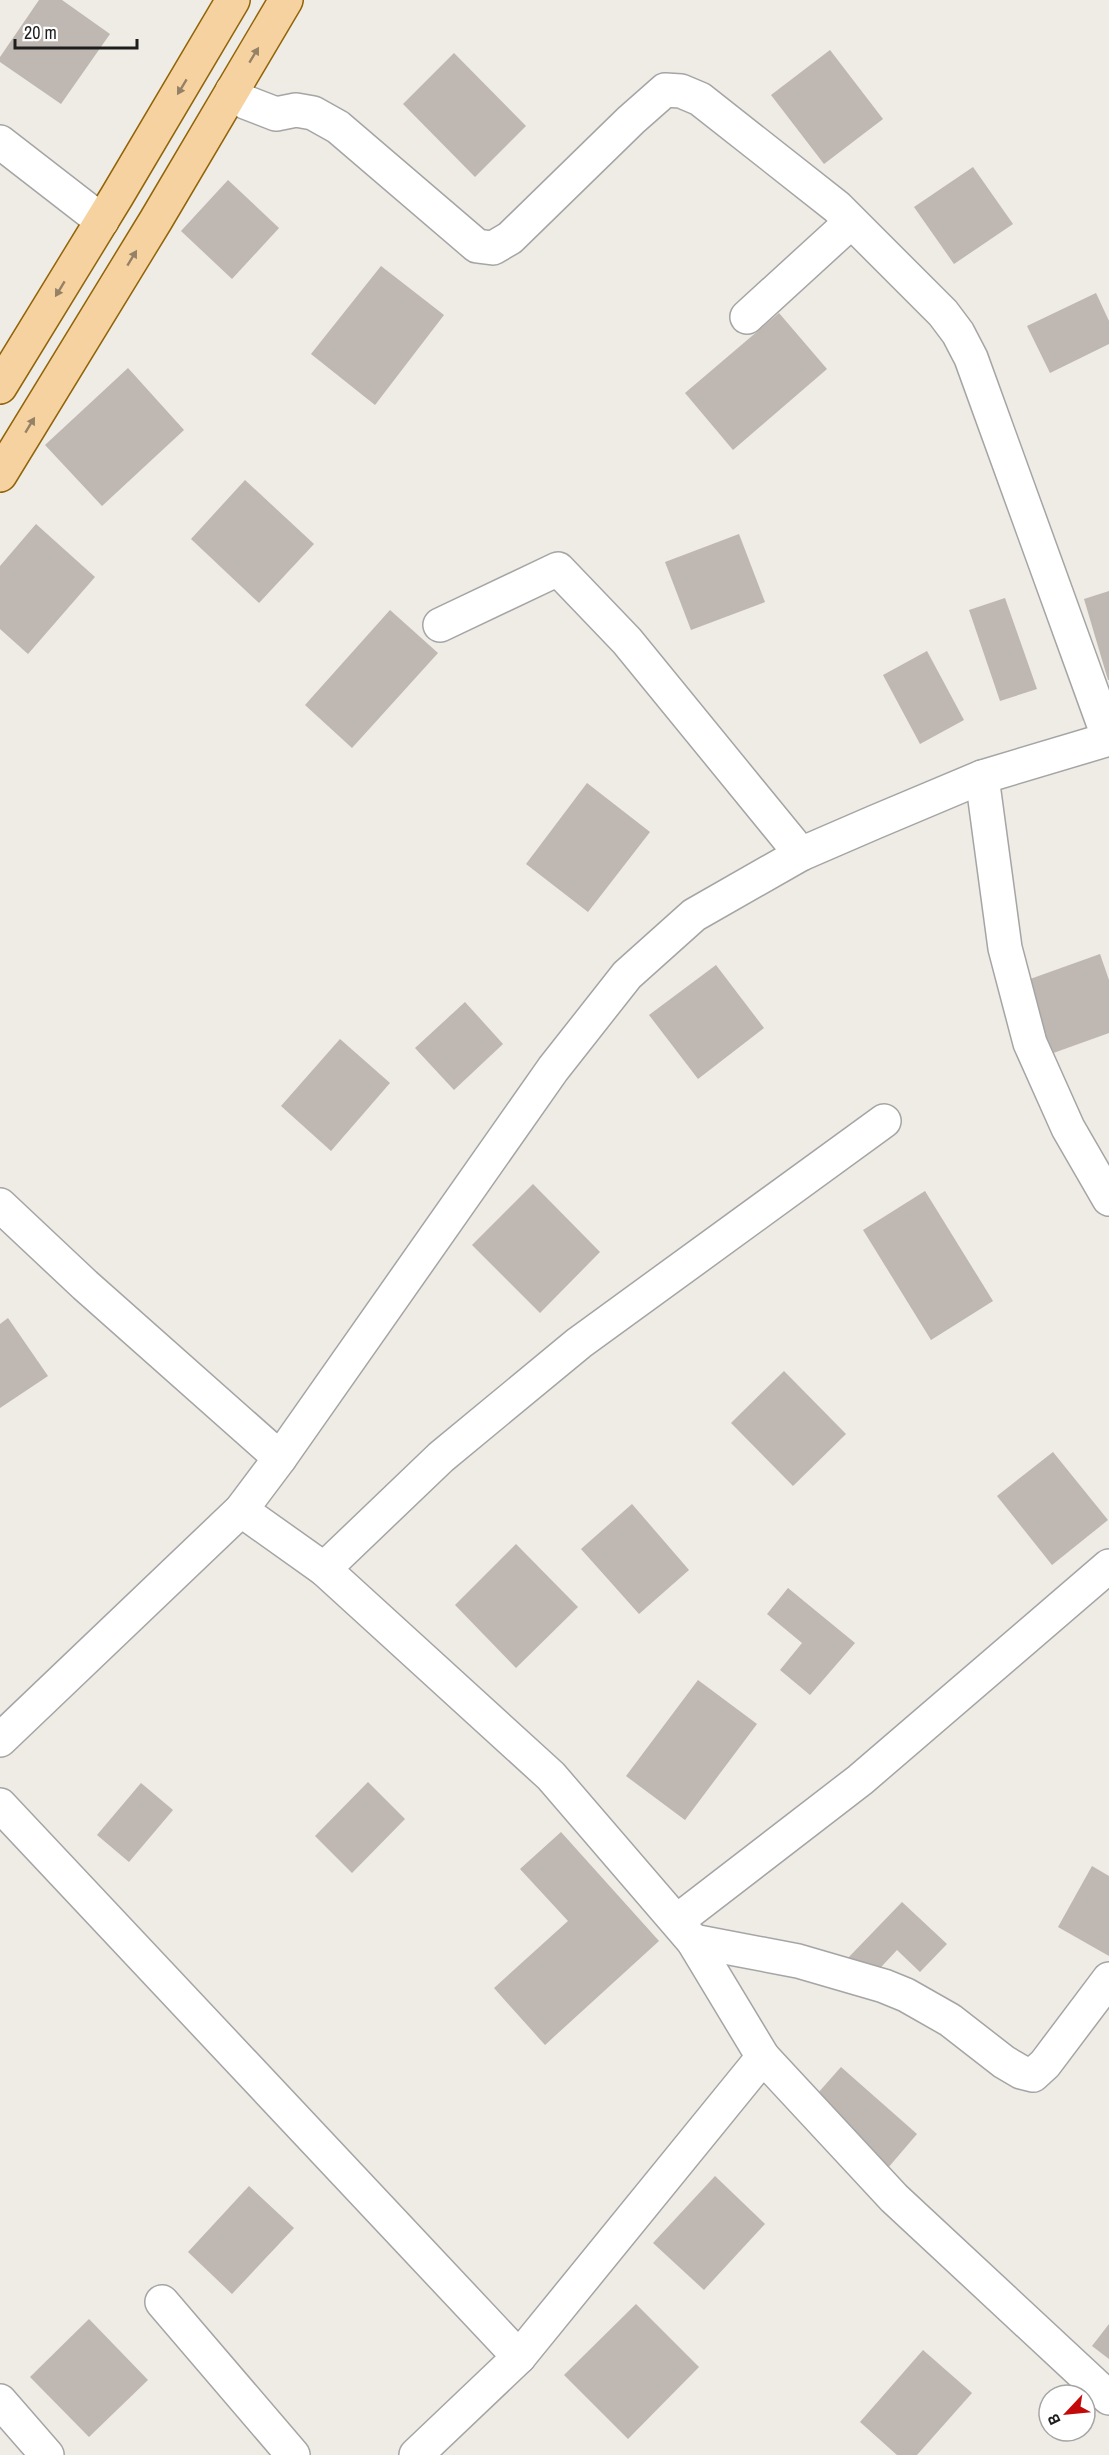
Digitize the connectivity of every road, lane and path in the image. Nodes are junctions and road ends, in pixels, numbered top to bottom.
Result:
1 (233, 0) edge
2 (286, 0) edge
3 (232, 91) junction
4 (0, 142) edge
5 (102, 221) junction
6 (851, 222) junction
7 (747, 317) dead end
8 (0, 387) edge
9 (0, 475) edge
10 (440, 625) dead end
11 (1109, 740) edge
12 (982, 777) junction
13 (801, 854) junction
14 (884, 1121) dead end
15 (1109, 1199) edge
16 (0, 1205) edge
17 (280, 1458) junction
18 (241, 1510) junction
19 (1109, 1566) edge
20 (324, 1569) junction
21 (0, 1740) edge
22 (0, 1805) edge
23 (685, 1931) junction
24 (1109, 1979) edge
25 (763, 2057) junction
26 (162, 2302) dead end
27 (519, 2357) junction
28 (1109, 2398) edge
29 (0, 2401) edge
30 (47, 2455) edge
31 (293, 2455) edge
32 (416, 2455) edge

1 -> 5 main road
3 -> 2 main road
3 - 6 street
9 -> 3 main road
4 - 5 street
5 -> 8 main road
6 - 7 street
6 - 11 street
10 - 13 street
11 - 12 street
12 - 13 street
12 - 15 street
13 - 17 street
14 - 20 street
16 - 17 street
17 - 18 street
18 - 20 street
18 - 21 street
19 - 23 street
20 - 23 street
22 - 27 street
23 - 24 street
23 - 25 street
25 - 27 street
25 - 28 street
26 - 31 street
27 - 32 street
29 - 30 street

